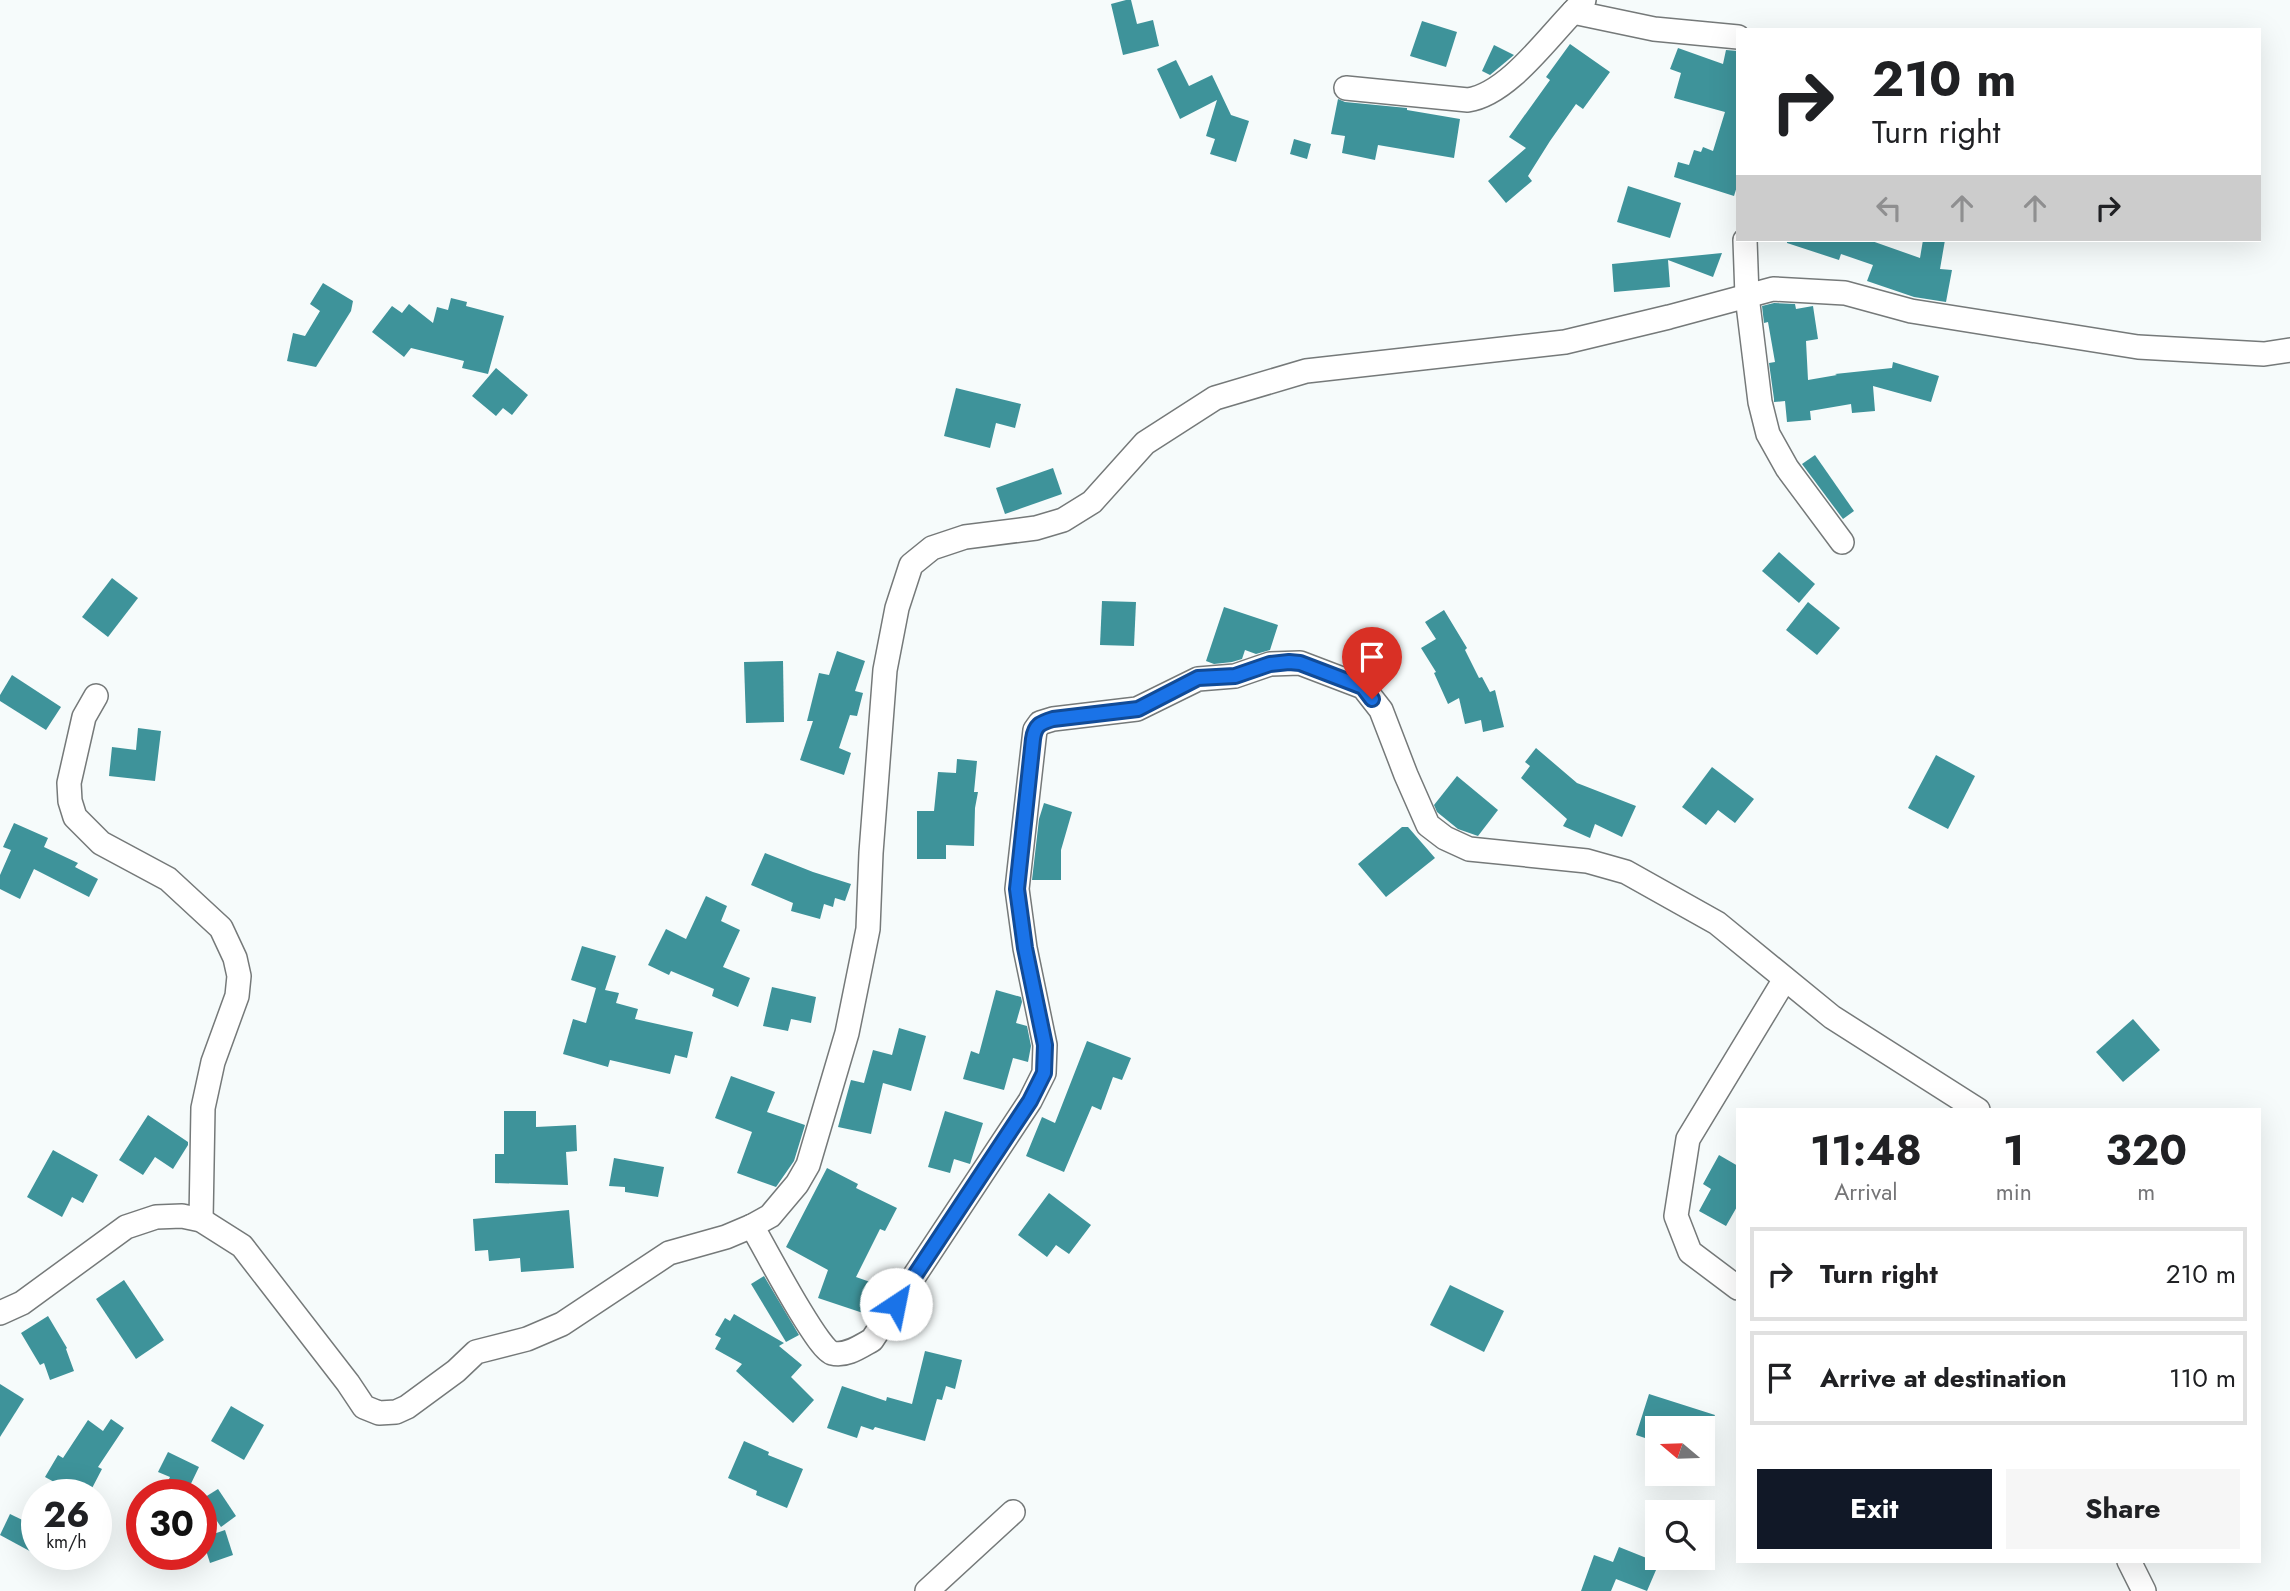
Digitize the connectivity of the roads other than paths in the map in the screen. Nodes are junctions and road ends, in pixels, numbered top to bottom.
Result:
1 (1578, 6) edge
2 (1736, 37) edge
3 (1346, 88) dead end
4 (1745, 242) edge
5 (1747, 296) junction
6 (2290, 350) edge
7 (1842, 542) dead end
8 (96, 696) dead end
9 (1785, 979) junction
10 (1975, 1108) edge
11 (201, 1220) junction
12 (752, 1226) junction
13 (1736, 1286) edge
14 (0, 1313) edge
15 (1013, 1512) dead end
16 (2130, 1563) edge
17 (927, 1591) edge
18 (2144, 1591) edge

1 - 2 street
1 - 3 street
4 - 5 street
5 - 6 street
5 - 7 street
5 - 12 street
8 - 11 street
9 - 10 street
9 - 12 street
9 - 13 street
11 - 12 street
11 - 14 street
15 - 17 street
16 - 18 street

